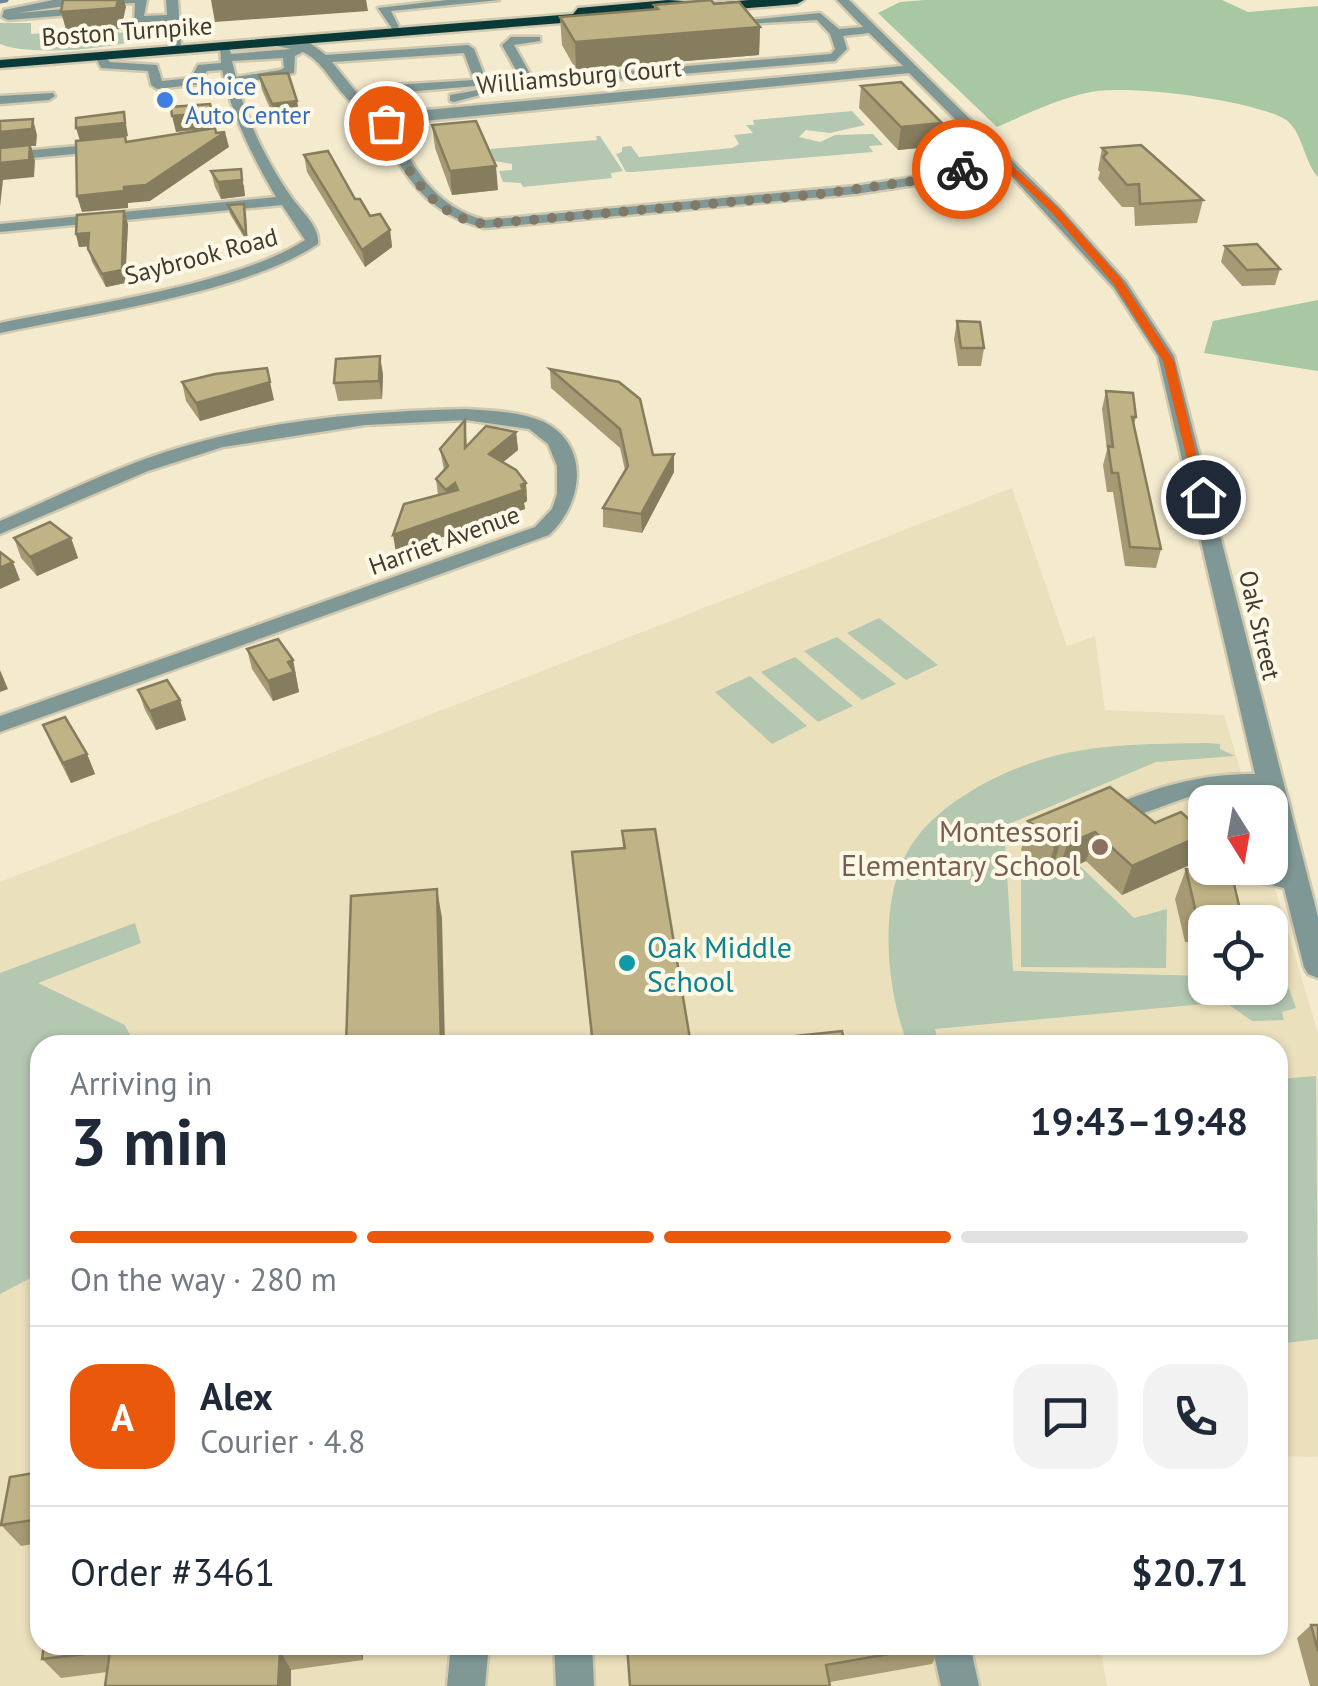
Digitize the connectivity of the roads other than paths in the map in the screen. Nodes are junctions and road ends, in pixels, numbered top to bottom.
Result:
1 (138, 0) edge
2 (172, 0) edge
3 (492, 0) edge
4 (710, 0) edge
5 (796, 0) edge
6 (842, 0) edge
7 (70, 4) edge
8 (383, 4) edge
9 (620, 4) edge
10 (730, 6) junction
11 (173, 18) junction
12 (744, 21) junction
13 (393, 27) junction
14 (872, 29) junction
15 (754, 32) edge
16 (836, 33) junction
17 (363, 36) junction
18 (536, 39) dead end
19 (272, 42) junction
20 (174, 44) junction
21 (765, 44) dead end
22 (306, 46) junction
23 (289, 54) junction
24 (101, 56) junction
25 (326, 59) junction
26 (780, 62) junction
27 (0, 63) edge
28 (226, 63) junction
29 (912, 69) junction
30 (49, 96) dead end
31 (0, 100) edge
32 (245, 133) junction
33 (226, 135) edge
34 (129, 145) edge
35 (0, 158) edge
36 (1004, 162) junction
37 (285, 200) junction
38 (0, 228) edge
39 (0, 328) edge
40 (0, 528) edge
41 (0, 724) edge
42 (1270, 783) junction
43 (1258, 785) edge
44 (1188, 791) edge
45 (1116, 814) edge
46 (1288, 880) edge
47 (1296, 882) junction
48 (1318, 967) edge
49 (469, 1655) edge
50 (574, 1655) edge
51 (953, 1655) edge
52 (466, 1686) edge
53 (576, 1686) edge
54 (960, 1686) edge

1 - 7 street
1 - 11 street
2 - 11 street
3 - 8 street
4 - 9 highway, Boston Turnpike
5 - 10 highway, Boston Turnpike
6 - 14 street, Oak Street
8 - 13 street
9 - 13 highway, Boston Turnpike
10 - 12 street
10 - 17 highway, Boston Turnpike
11 - 20 street
12 - 15 street
12 - 16 street
13 - 20 highway, Boston Turnpike
14 - 16 street
14 - 29 street, Oak Street
16 - 26 street
17 - 19 highway, Boston Turnpike
17 - 25 street
18 - 26 street
19 - 22 street
19 - 28 highway, Boston Turnpike
20 - 27 highway, Boston Turnpike
21 - 26 street
22 - 23 street
22 - 25 street
23 - 28 street
23 - 28 street
24 - 27 highway, Boston Turnpike
24 - 28 highway, Boston Turnpike
24 - 28 street
25 - 25 street
28 - 32 street, Saybrook Road
29 - 36 street, Oak Street
29 - 36 street, Williamsburg Court
30 - 31 street
32 - 33 street
32 - 37 street, Saybrook Road
34 - 35 street
36 - 42 street, Oak Street
37 - 38 street
37 - 39 street, Saybrook Road
40 - 41 street, Harriet Avenue
42 - 43 street
42 - 47 street, Oak Street
44 - 45 street
46 - 47 street
47 - 48 street, Oak Street
49 - 52 street
50 - 53 street
51 - 54 street

